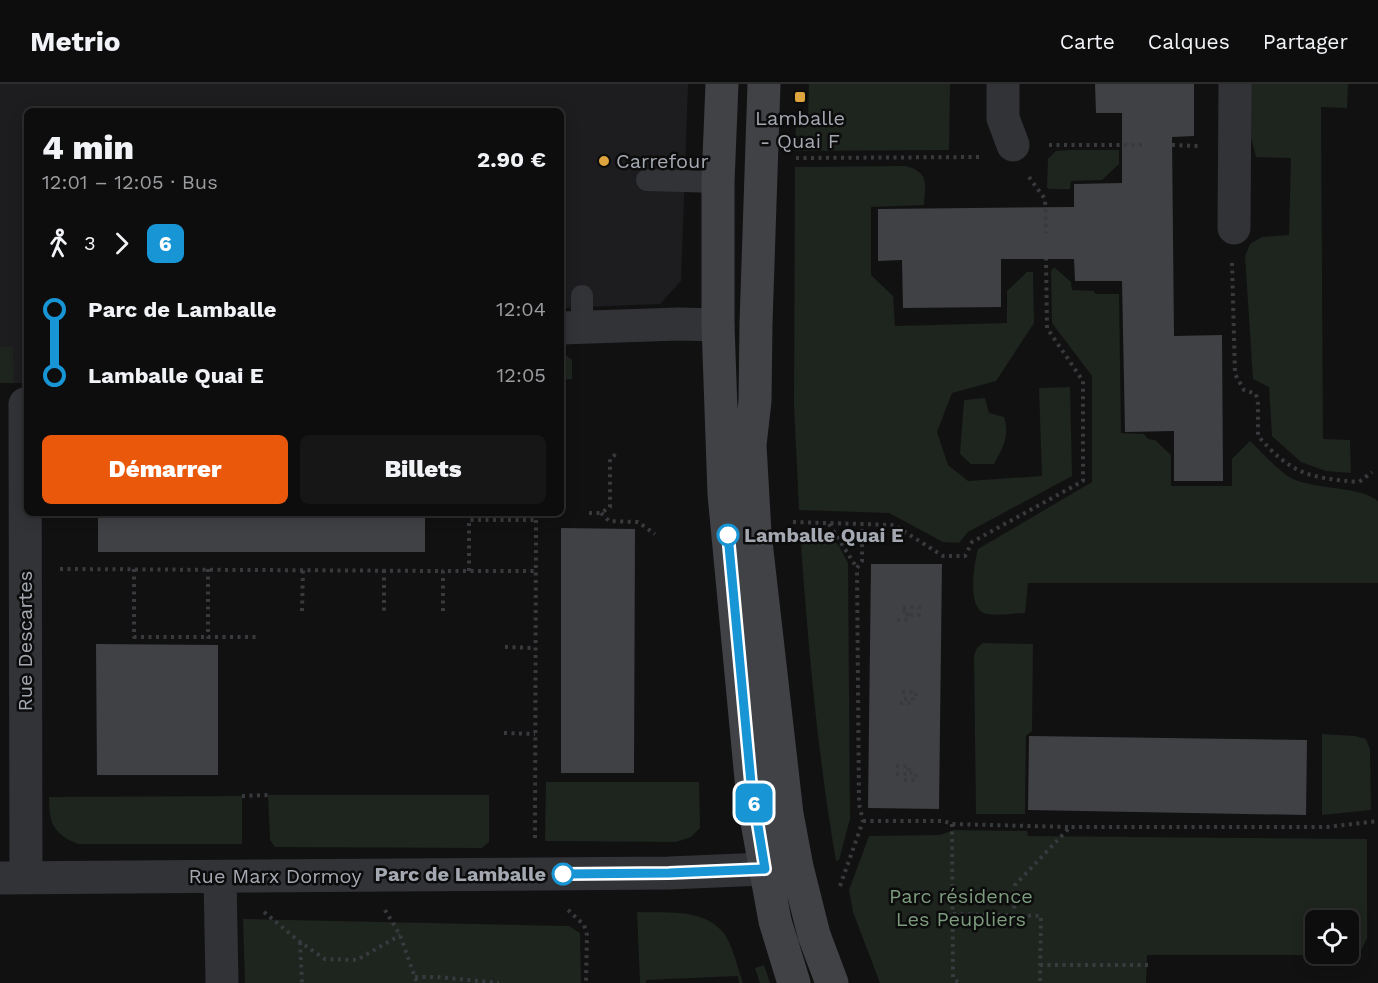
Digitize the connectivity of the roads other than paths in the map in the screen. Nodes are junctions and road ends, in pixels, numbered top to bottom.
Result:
1 (722, 84) edge
2 (764, 84) edge
3 (1003, 84) edge
4 (1235, 84) edge
5 (1002, 151) road end
6 (647, 180) dead end
7 (718, 182) junction
8 (1234, 228) dead end
9 (575, 317) edge
10 (756, 323) junction
11 (718, 325) junction
12 (17, 404) edge
13 (781, 868) junction
14 (220, 877) junction
15 (13, 878) edge
16 (222, 983) edge
17 (794, 983) edge
18 (832, 983) edge

1 - 7 street
2 - 10 street
3 - 5 street
4 - 8 street
6 - 7 lane
7 - 11 street
9 - 11 street
10 - 11 street
10 - 13 street
11 - 13 street
12 - 15 street, Rue Descartes
13 - 14 street, Rue Marx Dormoy
13 - 17 street
13 - 18 street
14 - 15 street, Rue Marx Dormoy
14 - 16 street

